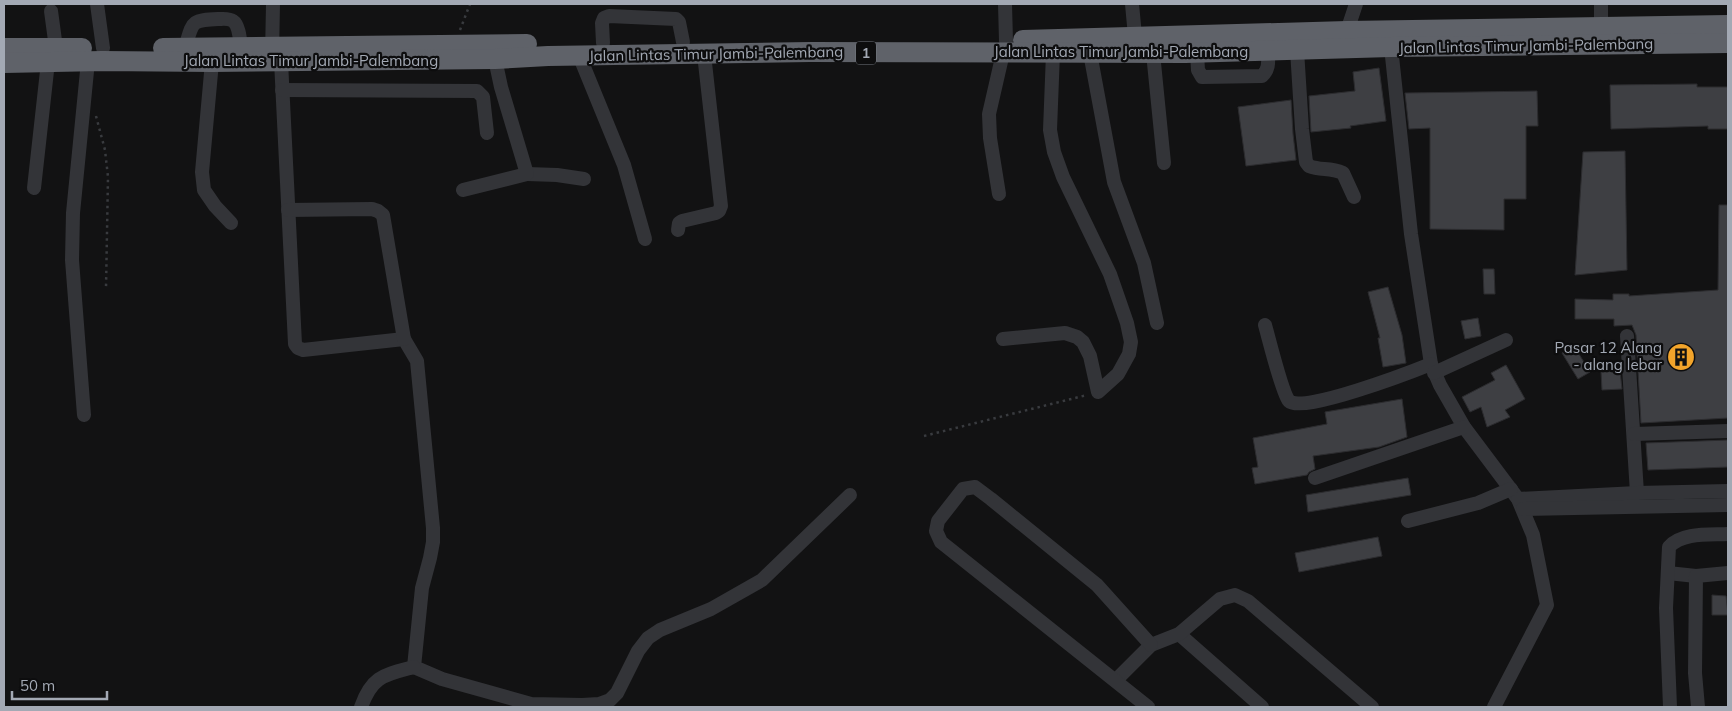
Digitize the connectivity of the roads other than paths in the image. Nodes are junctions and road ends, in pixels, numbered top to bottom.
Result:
1 (97, 4) edge
2 (274, 4) edge
3 (1005, 4) edge
4 (1132, 4) edge
5 (1356, 4) edge
6 (1601, 4) edge
7 (51, 11) dead end
8 (1728, 25) edge
9 (1601, 27) junction
10 (1347, 31) junction
11 (1135, 36) junction
12 (683, 42) junction
13 (603, 43) junction
14 (1221, 44) junction
15 (1728, 44) edge
16 (242, 47) junction
17 (1004, 47) junction
18 (1390, 47) junction
19 (4, 48) edge
20 (103, 48) junction
21 (185, 48) junction
22 (1268, 50) junction
23 (1297, 50) junction
24 (1053, 53) junction
25 (1090, 53) junction
26 (1154, 53) junction
27 (1198, 53) junction
28 (704, 54) junction
29 (52, 55) junction
30 (579, 55) junction
31 (275, 56) junction
32 (495, 59) junction
33 (88, 61) junction
34 (212, 62) junction
35 (4, 63) edge
36 (282, 90) junction
37 (487, 133) dead end
38 (1164, 163) dead end
39 (527, 174) junction
40 (584, 179) dead end
41 (34, 188) dead end
42 (463, 190) dead end
43 (999, 194) dead end
44 (1354, 197) dead end
45 (288, 210) junction
46 (231, 223) dead end
47 (678, 230) dead end
48 (645, 238) dead end
49 (1157, 323) dead end
50 (1265, 325) dead end
51 (1627, 336) dead end
52 (404, 339) junction
53 (1003, 339) dead end
54 (1506, 340) dead end
55 (1432, 369) junction
56 (84, 415) dead end
57 (1464, 426) junction
58 (1728, 431) edge
59 (1634, 434) junction
60 (1315, 478) dead end
61 (1728, 491) edge
62 (1637, 493) junction
63 (850, 495) dead end
64 (1517, 499) junction
65 (1728, 505) edge
66 (1408, 520) dead end
67 (1728, 534) edge
68 (1668, 573) junction
69 (1728, 573) edge
70 (1696, 576) junction
71 (1179, 634) junction
72 (1151, 645) junction
73 (414, 667) junction
74 (1116, 680) junction
75 (361, 707) edge
76 (1148, 707) edge
77 (1262, 707) edge
78 (1372, 707) edge
79 (1494, 707) edge
80 (1670, 707) edge
81 (1698, 707) edge

1 - 20 street
2 - 31 street
3 - 17 street
4 - 11 street
5 - 10 street
6 - 9 street
7 - 29 street
8 - 9 highway, Jalan Lintas Timur Jambi-Palembang / 1
9 - 10 highway, Jalan Lintas Timur Jambi-Palembang / 1
10 - 14 highway, Jalan Lintas Timur Jambi-Palembang / 1
11 - 14 highway, Jalan Lintas Timur Jambi-Palembang / 1
11 - 17 highway, Jalan Lintas Timur Jambi-Palembang / 1
12 - 13 highway, Jalan Lintas Timur Jambi-Palembang / 1
12 - 13 street
12 - 17 highway, Jalan Lintas Timur Jambi-Palembang / 1
13 - 31 highway, Jalan Lintas Timur Jambi-Palembang / 1
14 - 22 highway, Jalan Lintas Timur Jambi-Palembang / 1
14 - 27 highway, Jalan Lintas Timur Jambi-Palembang / 1
15 - 18 highway, Jalan Lintas Timur Jambi-Palembang / 1
16 - 21 highway, Jalan Lintas Timur Jambi-Palembang / 1
16 - 21 street
16 - 31 highway, Jalan Lintas Timur Jambi-Palembang / 1
17 - 24 highway, Jalan Lintas Timur Jambi-Palembang / 1
17 - 28 highway, Jalan Lintas Timur Jambi-Palembang / 1
17 - 43 street
18 - 23 highway, Jalan Lintas Timur Jambi-Palembang / 1
18 - 55 street
19 - 29 highway, Jalan Lintas Timur Jambi-Palembang / 1
20 - 21 highway, Jalan Lintas Timur Jambi-Palembang / 1
20 - 29 highway, Jalan Lintas Timur Jambi-Palembang / 1
22 - 23 highway, Jalan Lintas Timur Jambi-Palembang / 1
22 - 27 street
23 - 44 street
24 - 25 highway, Jalan Lintas Timur Jambi-Palembang / 1
24 - 53 street
25 - 26 highway, Jalan Lintas Timur Jambi-Palembang / 1
25 - 49 street
26 - 27 highway, Jalan Lintas Timur Jambi-Palembang / 1
26 - 38 street
28 - 30 highway, Jalan Lintas Timur Jambi-Palembang / 1
28 - 47 street
29 - 33 highway, Jalan Lintas Timur Jambi-Palembang / 1
29 - 35 highway, Jalan Lintas Timur Jambi-Palembang / 1
29 - 41 street
30 - 32 highway, Jalan Lintas Timur Jambi-Palembang / 1
30 - 48 street
31 - 32 highway, Jalan Lintas Timur Jambi-Palembang / 1
31 - 34 highway, Jalan Lintas Timur Jambi-Palembang / 1
31 - 36 street
32 - 39 street
33 - 34 highway, Jalan Lintas Timur Jambi-Palembang / 1
33 - 56 street
34 - 46 street
36 - 37 street
36 - 45 street
39 - 40 street
39 - 42 street
45 - 52 street
45 - 52 street
50 - 55 street
51 - 59 street
52 - 73 street
54 - 55 street
55 - 57 street
57 - 60 street
57 - 64 street
58 - 59 street
59 - 62 street
61 - 62 street
62 - 64 street
63 - 73 street
64 - 65 street
64 - 66 street
64 - 79 street
67 - 68 street
68 - 70 street
68 - 80 street
69 - 70 street
70 - 81 street
71 - 72 street
71 - 77 street
71 - 78 street
72 - 74 street
72 - 74 street
73 - 75 street
74 - 76 street

